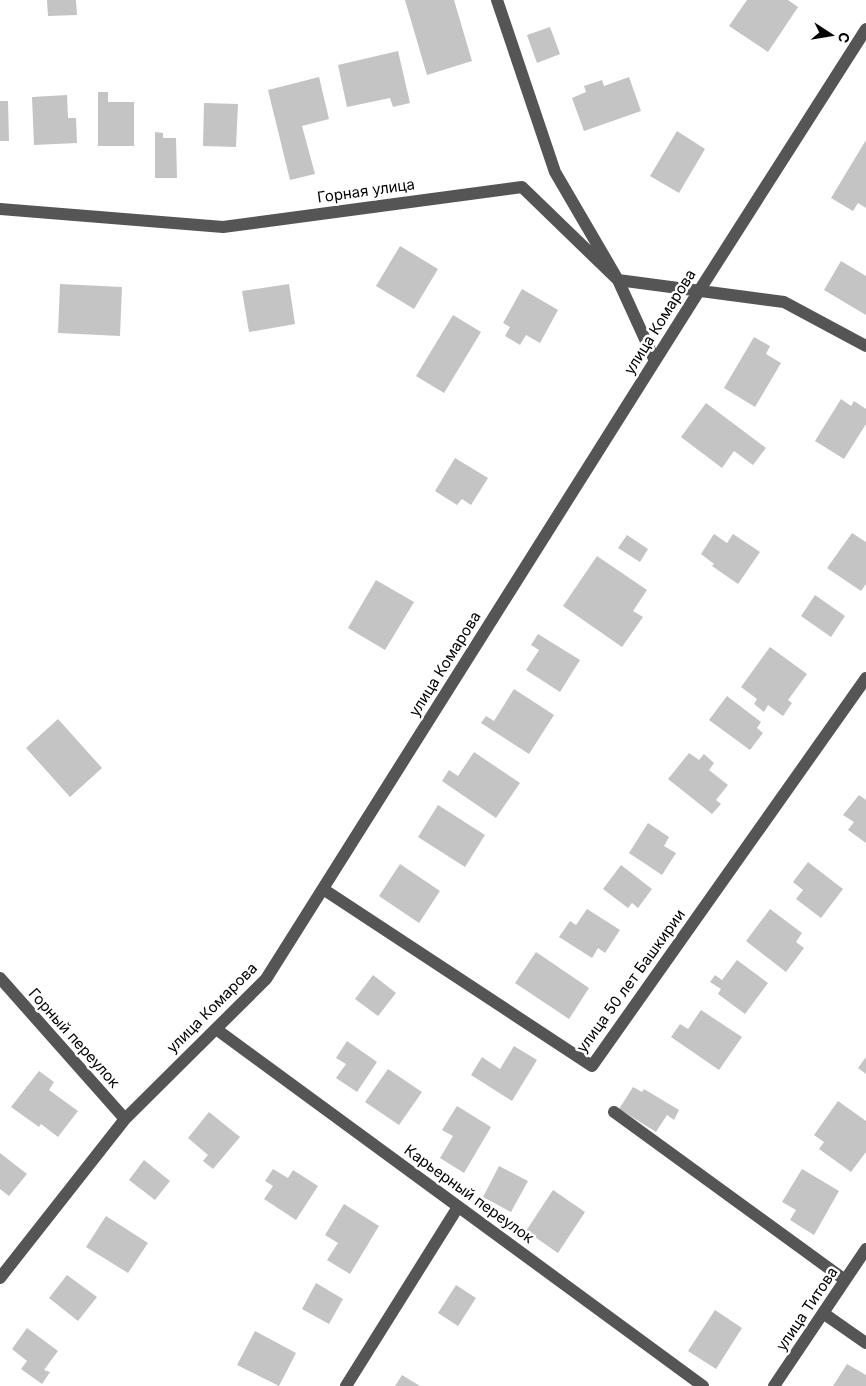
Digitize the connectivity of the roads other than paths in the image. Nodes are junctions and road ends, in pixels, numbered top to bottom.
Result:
1 (497, 0) edge
2 (866, 29) edge
3 (0, 209) edge
4 (618, 280) junction
5 (698, 291) junction
6 (866, 346) edge
7 (654, 361) junction
8 (866, 678) edge
9 (323, 889) junction
10 (0, 978) edge
11 (216, 1029) junction
12 (614, 1112) dead end
13 (125, 1119) junction
14 (458, 1207) junction
15 (866, 1249) edge
16 (0, 1278) edge
17 (845, 1280) junction
18 (823, 1313) junction
19 (866, 1343) edge
20 (346, 1386) edge
21 (703, 1386) edge
22 (774, 1386) edge

1 - 4 street
2 - 5 street, улица Комарова
3 - 4 street, Горная улица
4 - 5 street
4 - 7 street
5 - 6 street
5 - 7 street, улица Комарова
7 - 9 street, улица Комарова
8 - 9 street, улица 50 лет Башкирии
9 - 11 street, улица Комарова
10 - 13 street, Горный переулок
11 - 13 street, улица Комарова
11 - 14 street, Карьерный переулок
12 - 17 street
13 - 16 street, улица Комарова
14 - 20 street
14 - 21 street, Карьерный переулок
15 - 17 street, улица Титова
17 - 18 street, улица Титова
18 - 19 street
18 - 22 street, улица Титова

